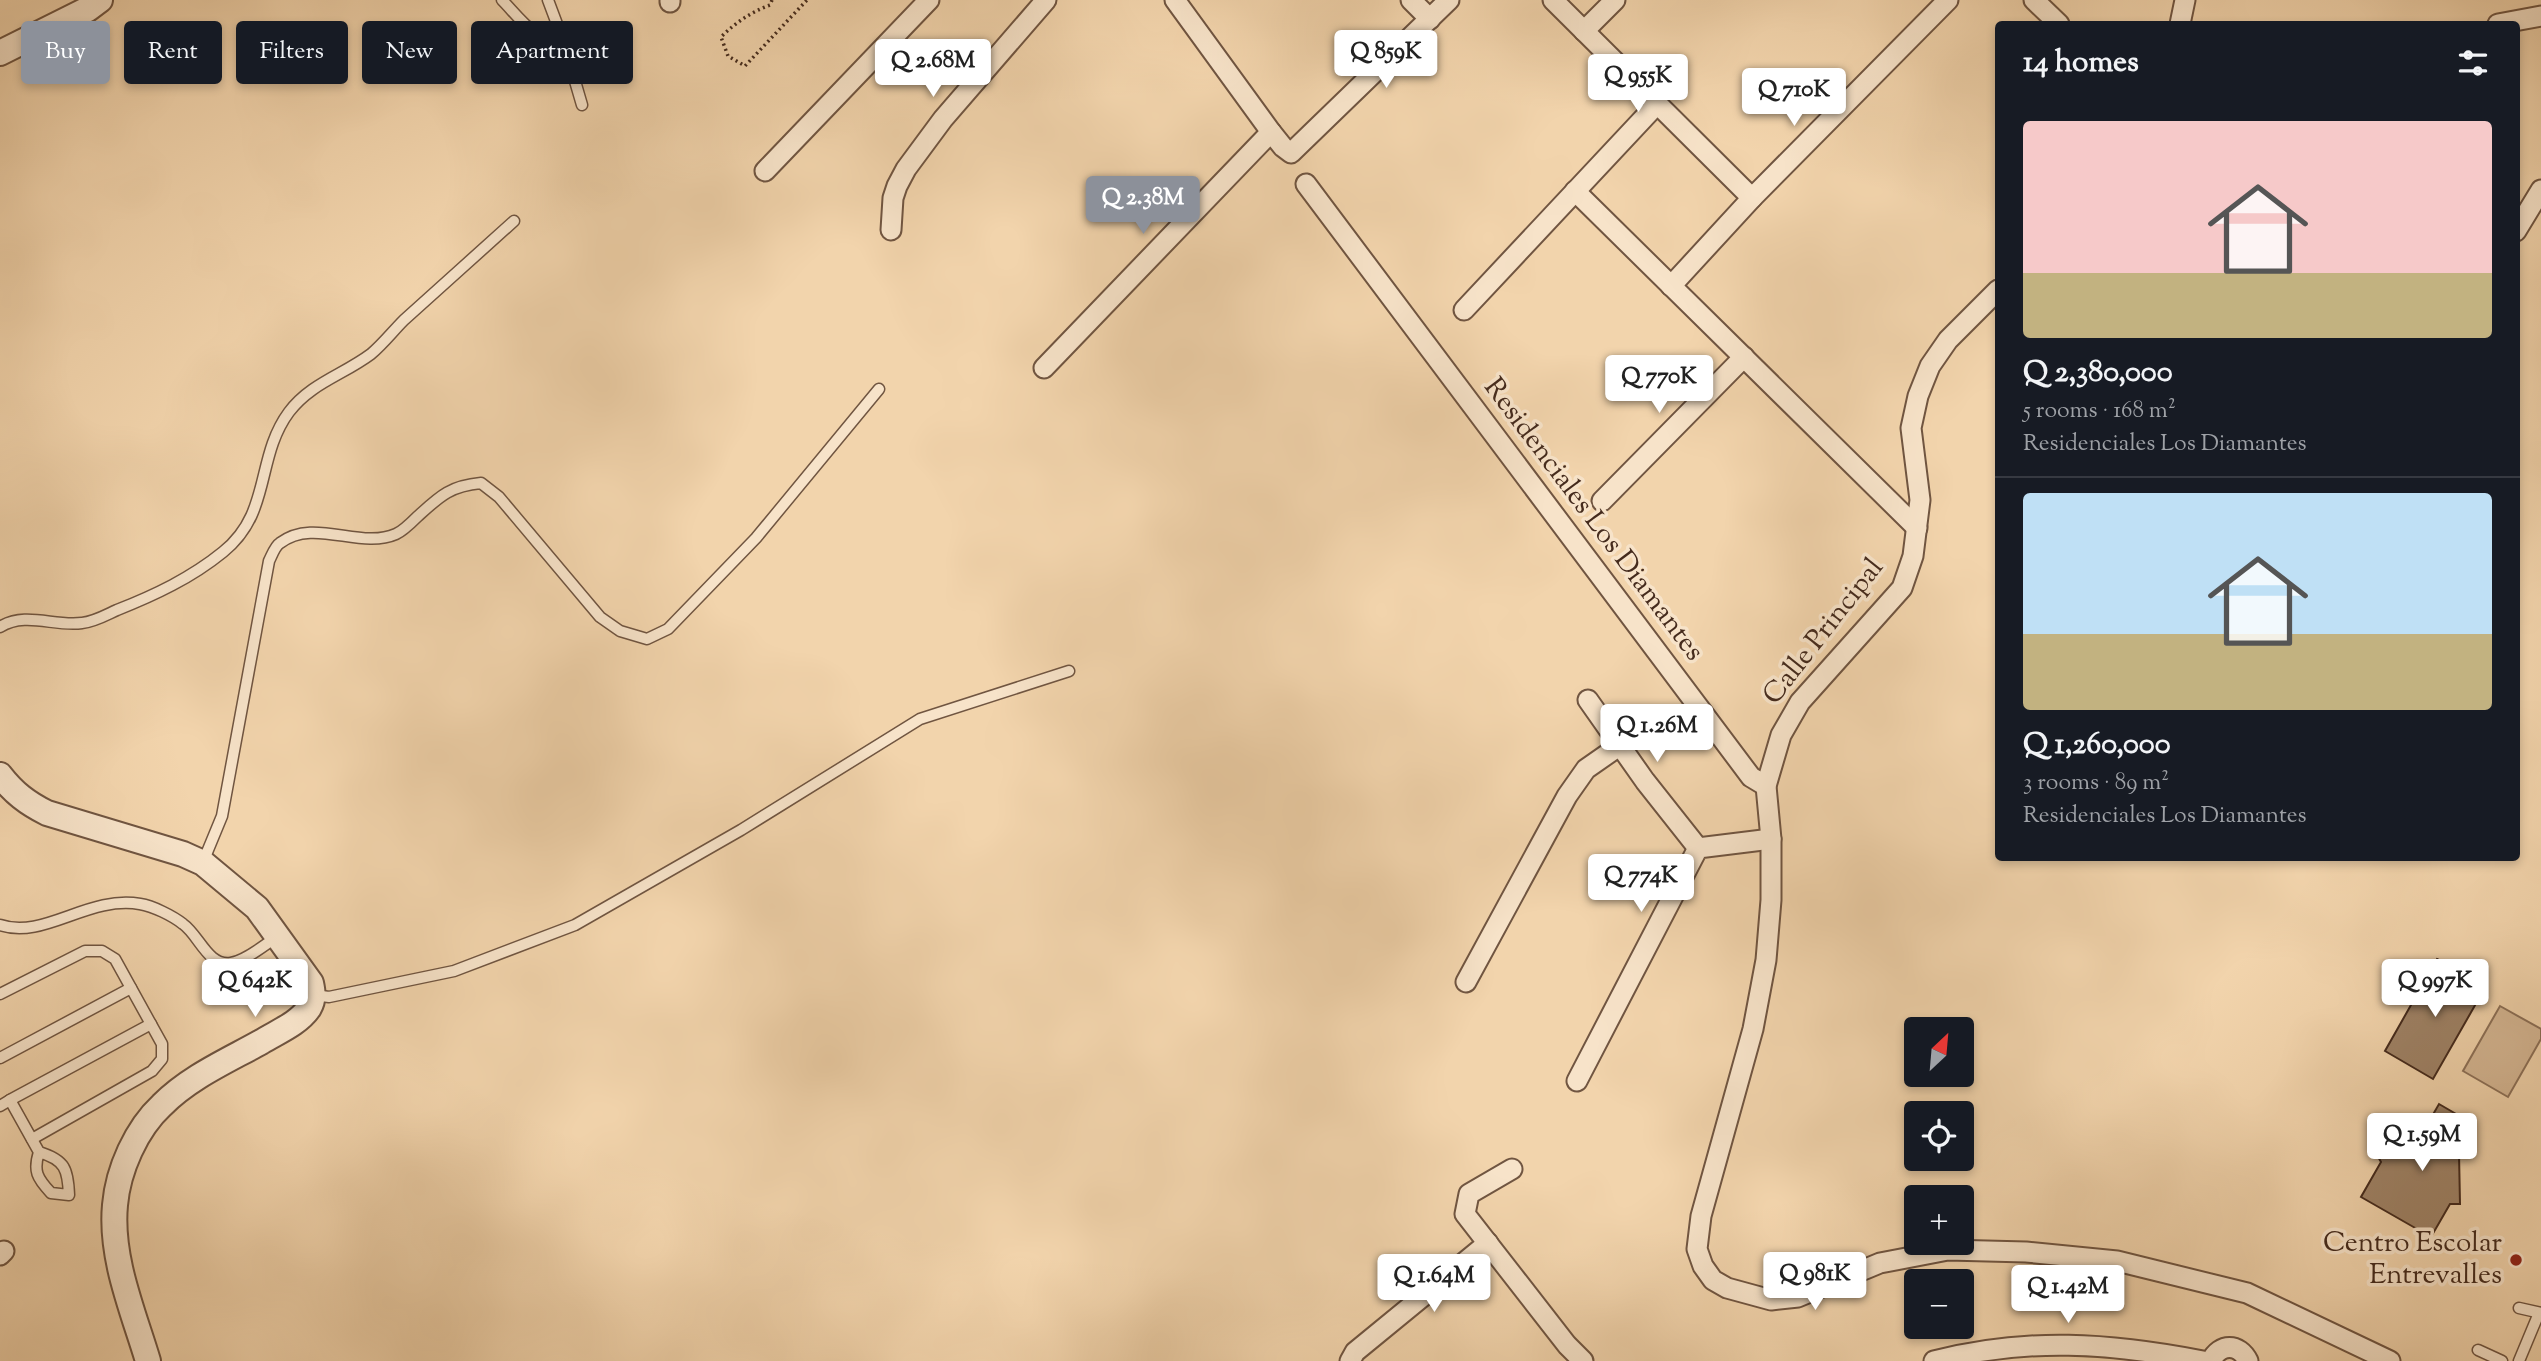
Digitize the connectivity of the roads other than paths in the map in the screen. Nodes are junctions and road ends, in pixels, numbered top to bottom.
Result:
1 (100, 0) edge
2 (502, 0) edge
3 (548, 0) edge
4 (929, 0) edge
5 (1046, 0) edge
6 (1175, 0) edge
7 (1411, 0) edge
8 (1449, 0) edge
9 (1553, 0) edge
10 (1615, 0) edge
11 (1948, 0) edge
12 (2035, 0) edge
13 (2185, 0) edge
14 (2541, 16) edge
15 (1430, 19) junction
16 (523, 21) edge
17 (556, 21) edge
18 (2056, 21) edge
19 (2181, 21) edge
20 (2514, 21) edge
21 (1584, 31) junction
22 (0, 53) edge
23 (576, 84) edge
24 (1657, 104) junction
25 (582, 105) dead end
26 (1270, 132) junction
27 (765, 171) dead end
28 (1306, 184) dead end
29 (2541, 190) edge
30 (1575, 191) junction
31 (1752, 198) junction
32 (514, 221) dead end
33 (2520, 224) edge
34 (891, 230) dead end
35 (1671, 286) junction
36 (1995, 293) edge
37 (1464, 310) dead end
38 (1744, 358) junction
39 (1044, 368) dead end
40 (879, 389) dead end
41 (1602, 501) dead end
42 (1917, 528) junction
43 (0, 627) edge
44 (1069, 671) dead end
45 (1588, 700) dead end
46 (1619, 746) junction
47 (0, 775) edge
48 (1766, 786) junction
49 (1771, 839) junction
50 (1698, 848) junction
51 (203, 863) junction
52 (0, 925) edge
53 (278, 936) junction
54 (1466, 982) dead end
55 (131, 988) junction
56 (0, 994) edge
57 (314, 995) junction
58 (151, 1024) junction
59 (0, 1058) edge
60 (1577, 1081) dead end
61 (10, 1100) junction
62 (0, 1106) edge
63 (32, 1139) junction
64 (39, 1152) junction
65 (1512, 1169) dead end
66 (1488, 1243) junction
67 (2519, 1308) dead end
68 (2540, 1313) edge
69 (2478, 1350) dead end
70 (2111, 1354) edge
71 (2249, 1360) edge
72 (148, 1361) edge
73 (1350, 1361) edge
74 (1583, 1361) edge
75 (1934, 1361) edge
76 (2203, 1361) edge
77 (2211, 1361) edge
78 (2390, 1361) edge
79 (2502, 1361) edge
80 (2519, 1361) edge

1 - 22 street
2 - 16 lane
3 - 17 lane
4 - 27 street
5 - 34 street
6 - 26 street
7 - 15 street
8 - 15 street
9 - 21 street
10 - 21 street
11 - 31 street
12 - 18 street
13 - 19 street
14 - 20 street
15 - 26 street
21 - 24 street
23 - 25 lane
24 - 30 street
24 - 31 street
26 - 39 street
28 - 48 street, Residenciales Los Diamantes
29 - 33 street
30 - 35 street
30 - 37 street
31 - 35 street
32 - 43 lane
35 - 38 street
36 - 42 street, Calle Principal
38 - 41 street
38 - 42 street
40 - 51 lane
42 - 48 street, Calle Principal
44 - 57 lane
45 - 46 street
46 - 50 street
46 - 54 street
47 - 51 street
48 - 49 street
49 - 50 street
49 - 78 street
50 - 60 street
51 - 53 street
52 - 53 lane
53 - 57 street
55 - 56 lane
55 - 58 lane
55 - 59 lane
57 - 72 street
58 - 61 lane
58 - 63 lane
61 - 62 lane
61 - 63 lane
63 - 64 lane
64 - 64 lane
65 - 66 street
66 - 73 street
66 - 74 street
67 - 68 lane
68 - 80 lane
69 - 79 lane
70 - 75 street
70 - 76 street
71 - 77 street

